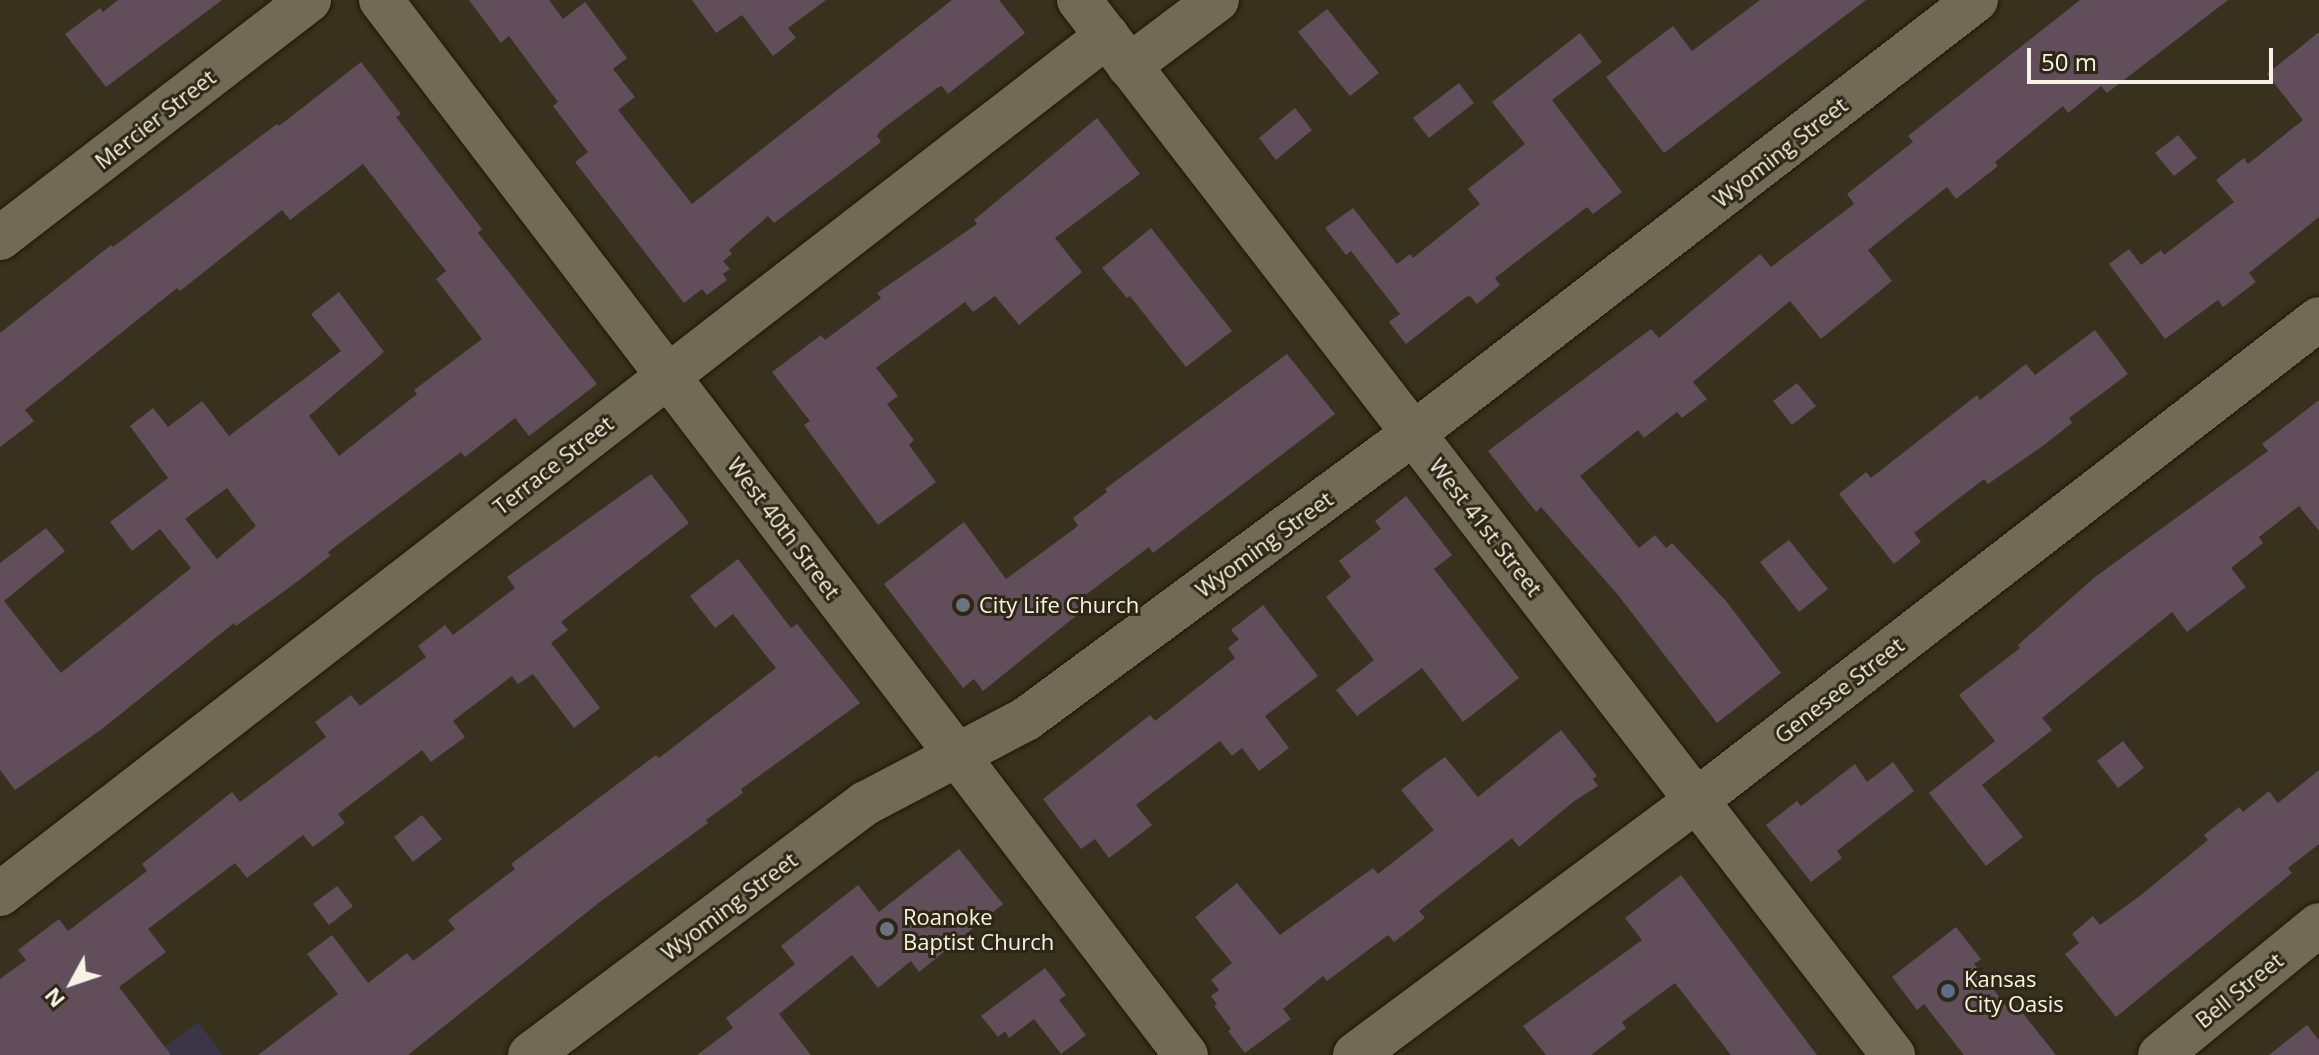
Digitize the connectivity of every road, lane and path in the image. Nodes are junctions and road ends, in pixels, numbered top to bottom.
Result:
1 (309, 0) edge
2 (381, 0) edge
3 (1079, 0) edge
4 (1217, 0) edge
5 (1976, 0) edge
6 (1118, 51) junction
7 (0, 238) edge
8 (2319, 319) edge
9 (668, 375) junction
10 (1413, 434) junction
11 (959, 758) junction
12 (1697, 800) junction
13 (0, 894) edge
14 (2319, 925) edge
15 (530, 1055) edge
16 (1186, 1055) edge
17 (1355, 1055) edge
18 (1893, 1055) edge
19 (2160, 1055) edge

1 - 7 street, Mercier Street
2 - 9 street, West 40th Street
3 - 6 street, West 41st Street
4 - 6 street, Terrace Street
5 - 10 street, Wyoming Street
6 - 9 street, Terrace Street
6 - 10 street, West 41st Street
8 - 12 street, Genesee Street
9 - 11 street, West 40th Street
9 - 13 street, Terrace Street
10 - 11 street, Wyoming Street
10 - 12 street, West 41st Street
11 - 15 street, Wyoming Street
11 - 16 street, West 40th Street
12 - 17 street, Genesee Street
12 - 18 street, West 41st Street
14 - 19 street, Bell Street

